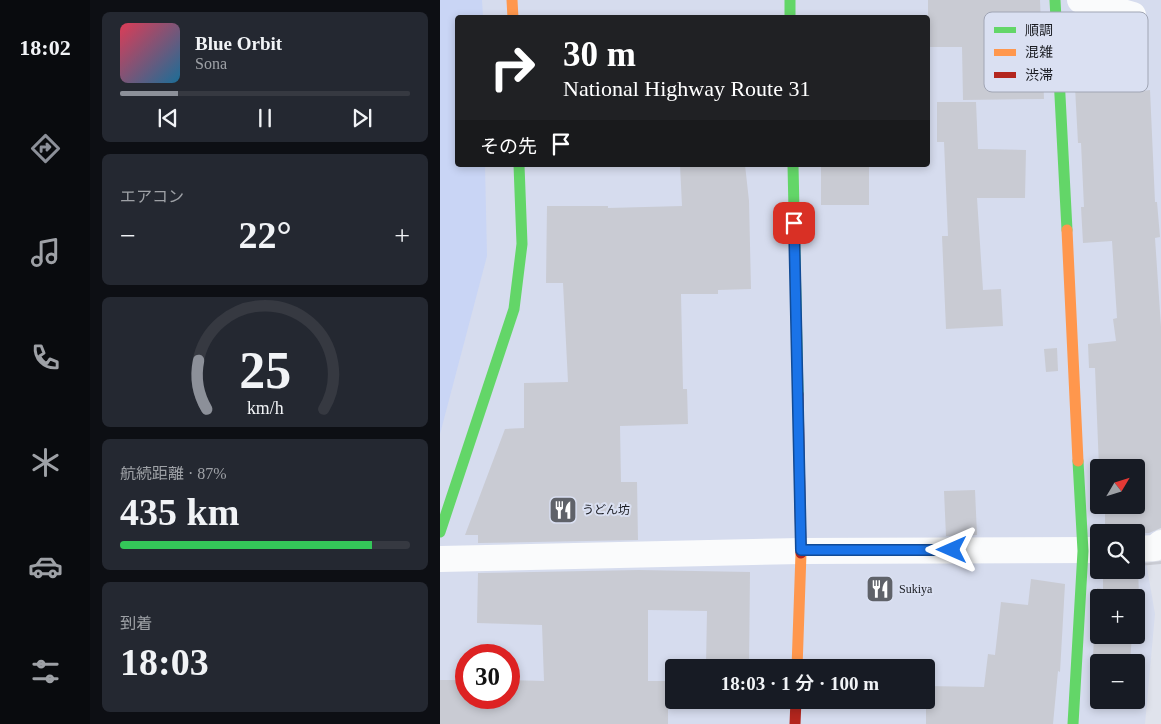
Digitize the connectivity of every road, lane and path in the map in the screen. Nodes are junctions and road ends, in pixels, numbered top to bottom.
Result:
1 (512, 0) edge
2 (790, 0) edge
3 (1080, 0) edge
4 (1122, 12) edge
5 (513, 15) edge
6 (790, 15) edge
7 (1061, 92) edge
8 (519, 167) edge
9 (793, 167) edge
10 (440, 532) edge
11 (1090, 535) edge
12 (1161, 542) edge
13 (1145, 548) edge
14 (801, 550) junction
15 (1090, 550) edge
16 (440, 559) edge
17 (1090, 560) edge
18 (797, 659) edge
19 (796, 709) edge
20 (795, 724) edge
21 (1073, 724) edge

1 - 5 main road
2 - 6 main road
3 - 4 street
7 - 11 main road
8 - 10 main road
9 - 14 main road
12 - 13 street
14 - 15 street
14 - 16 street
14 - 18 main road
17 - 21 main road
19 - 20 main road

